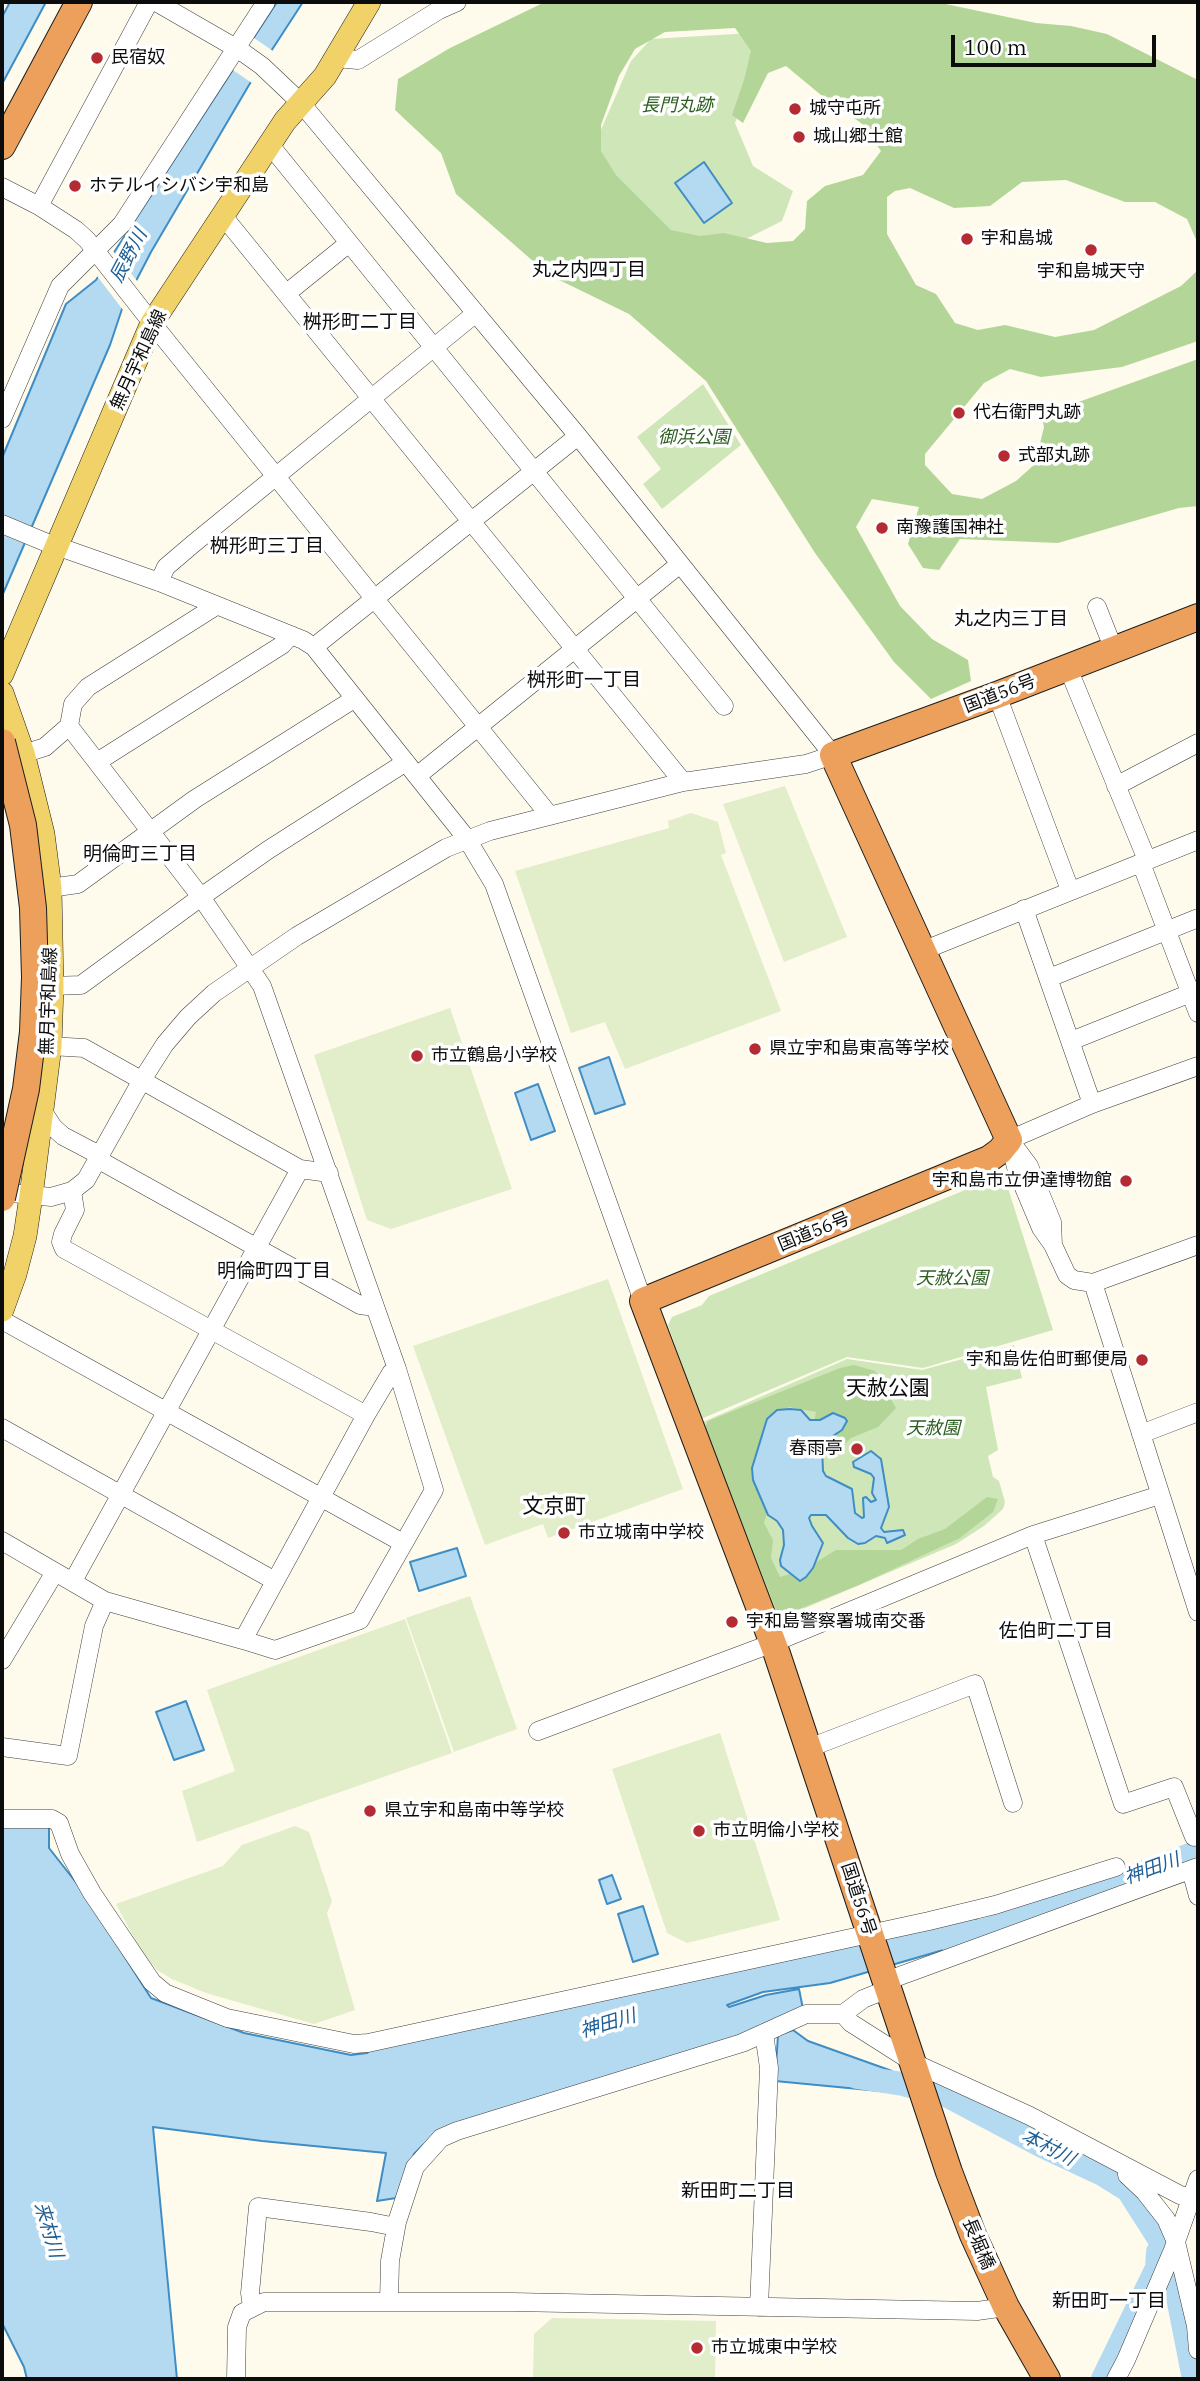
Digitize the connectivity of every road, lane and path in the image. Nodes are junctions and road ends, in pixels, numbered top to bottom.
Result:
1 (79, 2) edge
2 (149, 2) edge
3 (156, 2) edge
4 (266, 2) edge
5 (369, 2) edge
6 (457, 2) edge
7 (437, 6) edge
8 (239, 49) junction
9 (335, 58) junction
10 (301, 103) junction
11 (2, 146) edge
12 (267, 148) junction
13 (2, 187) edge
14 (39, 206) junction
15 (223, 216) junction
16 (349, 243) junction
17 (100, 258) junction
18 (287, 293) junction
19 (476, 313) junction
20 (152, 323) junction
21 (434, 348) junction
22 (372, 399) junction
23 (2, 419) edge
24 (578, 436) junction
25 (534, 471) junction
26 (277, 476) junction
27 (471, 521) junction
28 (2, 524) edge
29 (57, 545) junction
30 (680, 564) junction
31 (159, 582) junction
32 (638, 598) junction
33 (376, 599) junction
34 (216, 606) junction
35 (1097, 607) dead end
36 (1198, 617) edge
37 (291, 635) junction
38 (314, 647) junction
39 (575, 649) junction
40 (1114, 650) junction
41 (1068, 667) junction
42 (2, 674) edge
43 (2, 694) edge
44 (997, 695) junction
45 (355, 699) junction
46 (724, 706) dead end
47 (69, 726) junction
48 (478, 727) junction
49 (1198, 743) edge
50 (12, 748) edge
51 (833, 755) junction
52 (96, 762) junction
53 (412, 769) junction
54 (683, 782) junction
55 (1116, 786) junction
56 (550, 816) junction
57 (150, 831) junction
58 (467, 839) junction
59 (1198, 839) edge
60 (1144, 861) junction
61 (50, 888) junction
62 (1070, 890) junction
63 (201, 897) junction
64 (1024, 909) junction
65 (1198, 918) edge
66 (1168, 929) junction
67 (922, 951) junction
68 (251, 966) junction
69 (1049, 978) junction
70 (52, 986) junction
71 (1194, 991) edge
72 (1198, 1013) edge
73 (1071, 1041) junction
74 (50, 1046) junction
75 (1198, 1066) edge
76 (142, 1080) junction
77 (1092, 1104) junction
78 (41, 1110) junction
79 (1009, 1140) junction
80 (100, 1158) junction
81 (300, 1169) junction
82 (329, 1173) junction
83 (72, 1191) junction
84 (2, 1192) edge
85 (32, 1196) junction
86 (2, 1198) edge
87 (1198, 1245) edge
88 (257, 1248) junction
89 (1093, 1283) junction
90 (643, 1301) junction
91 (375, 1307) junction
92 (2, 1310) edge
93 (2, 1320) edge
94 (212, 1330) junction
95 (397, 1369) junction
96 (1198, 1412) edge
97 (167, 1413) junction
98 (366, 1415) junction
99 (2, 1428) edge
100 (1140, 1434) junction
101 (121, 1495) junction
102 (1160, 1495) junction
103 (322, 1498) junction
104 (1033, 1535) junction
105 (2, 1541) edge
106 (403, 1544) junction
107 (55, 1572) junction
108 (73, 1581) junction
109 (275, 1581) junction
110 (105, 1601) junction
111 (1198, 1612) edge
112 (243, 1640) junction
113 (773, 1643) junction
114 (2, 1660) edge
115 (538, 1731) dead end
116 (2, 1747) edge
117 (809, 1748) junction
118 (1013, 1803) dead end
119 (2, 1819) edge
120 (1198, 1835) edge
121 (1116, 1867) dead end
122 (1195, 1868) edge
123 (1198, 1896) edge
124 (870, 1936) junction
125 (886, 1982) junction
126 (843, 2014) junction
127 (764, 2034) junction
128 (915, 2069) junction
129 (926, 2100) joint
130 (1127, 2167) junction
131 (1198, 2179) edge
132 (1195, 2199) edge
133 (396, 2227) junction
134 (1175, 2246) junction
135 (389, 2302) junction
136 (1006, 2306) junction
137 (252, 2307) junction
138 (759, 2307) junction
139 (1198, 2350) edge
140 (236, 2379) edge
141 (1047, 2379) edge
142 (1116, 2379) edge

1 - 11 highway
2 - 14 street
3 - 8 street
4 - 8 street
5 - 9 main road, 無月宇和島線
6 - 7 street
7 - 9 street
8 - 10 street
8 - 17 street
9 - 10 main road, 無月宇和島線
10 - 12 main road, 無月宇和島線
10 - 19 street
12 - 15 main road, 無月宇和島線
12 - 16 street
13 - 14 street
14 - 17 street
15 - 18 street
15 - 20 main road, 無月宇和島線
16 - 18 street
16 - 21 street
17 - 20 street
17 - 23 street
18 - 22 street
19 - 21 street
19 - 24 street
20 - 26 street
20 - 29 main road, 無月宇和島線
21 - 22 street
21 - 25 street
22 - 26 street
22 - 27 street
24 - 25 street
24 - 30 street
25 - 27 street
25 - 32 street
26 - 31 street
26 - 33 street
27 - 33 street
27 - 39 street
28 - 29 street
29 - 31 street
29 - 42 main road, 無月宇和島線
30 - 32 street
30 - 51 street
31 - 34 street
32 - 39 street
32 - 46 street
33 - 38 street
33 - 48 street
34 - 37 street
34 - 47 street
35 - 40 street
36 - 40 highway, 国道56号
37 - 38 street
37 - 52 street
38 - 45 street
39 - 48 street
39 - 54 street
40 - 41 highway, 国道56号
41 - 44 highway, 国道56号
41 - 55 street
43 - 50 main road, 無月宇和島線
44 - 51 highway, 国道56号
44 - 62 street
45 - 53 street
45 - 57 street
47 - 50 street
47 - 52 street
48 - 53 street
48 - 56 street
49 - 55 street
50 - 61 main road, 無月宇和島線
50 - 86 highway, bridge
51 - 54 street
51 - 67 highway
52 - 57 street
53 - 58 street
53 - 63 street
54 - 56 street
55 - 60 street
56 - 58 street
57 - 61 street
57 - 63 street
58 - 68 street
58 - 90 street
59 - 60 street
60 - 62 street
60 - 66 street
61 - 70 main road, 無月宇和島線
62 - 64 street
63 - 68 street
63 - 70 street
64 - 67 street
64 - 69 street
65 - 66 street
66 - 69 street
66 - 71 street
67 - 79 highway
68 - 76 street
68 - 82 street
69 - 73 street
70 - 74 main road, 無月宇和島線
71 - 72 street
71 - 73 street
73 - 77 street
74 - 76 street
74 - 78 main road, 無月宇和島線
75 - 77 street
76 - 80 street
76 - 81 street
77 - 79 street
78 - 80 street
78 - 85 main road, 無月宇和島線
79 - 89 street
79 - 90 highway, 国道56号
80 - 83 street
80 - 88 street
81 - 82 street
81 - 88 street
82 - 91 street
83 - 85 street
83 - 94 street
84 - 85 street
85 - 92 main road, 無月宇和島線
87 - 89 street
88 - 91 street
88 - 94 street
89 - 100 street
90 - 113 highway, 国道56号
91 - 95 street
93 - 97 street
94 - 97 street
94 - 98 street
95 - 98 street
95 - 106 street
96 - 100 street
97 - 101 street
97 - 103 street
98 - 103 street
99 - 101 street
100 - 102 street
101 - 108 street
101 - 109 street
102 - 104 street
102 - 111 street
103 - 106 street
103 - 109 street
104 - 113 street
104 - 120 street
105 - 107 street
106 - 112 street
107 - 108 street
107 - 114 street
108 - 110 street
109 - 112 street
110 - 112 street
110 - 116 street
113 - 115 street
113 - 117 highway, 国道56号
117 - 118 street
117 - 124 highway, 国道56号
119 - 124 street
121 - 124 street
122 - 123 street
122 - 125 street
124 - 125 highway, 国道56号
125 - 126 street
125 - 128 highway, 国道56号
126 - 127 street
126 - 128 street
127 - 133 street
127 - 138 street
128 - 129 highway, 国道56号
128 - 130 street
129 - 136 highway, 長堀橋
130 - 132 street
130 - 134 street
131 - 132 street
132 - 134 street
133 - 135 street
133 - 137 street
134 - 139 street
134 - 142 street
135 - 137 street
135 - 138 street
136 - 138 street
136 - 141 highway, 長堀橋
137 - 140 street

